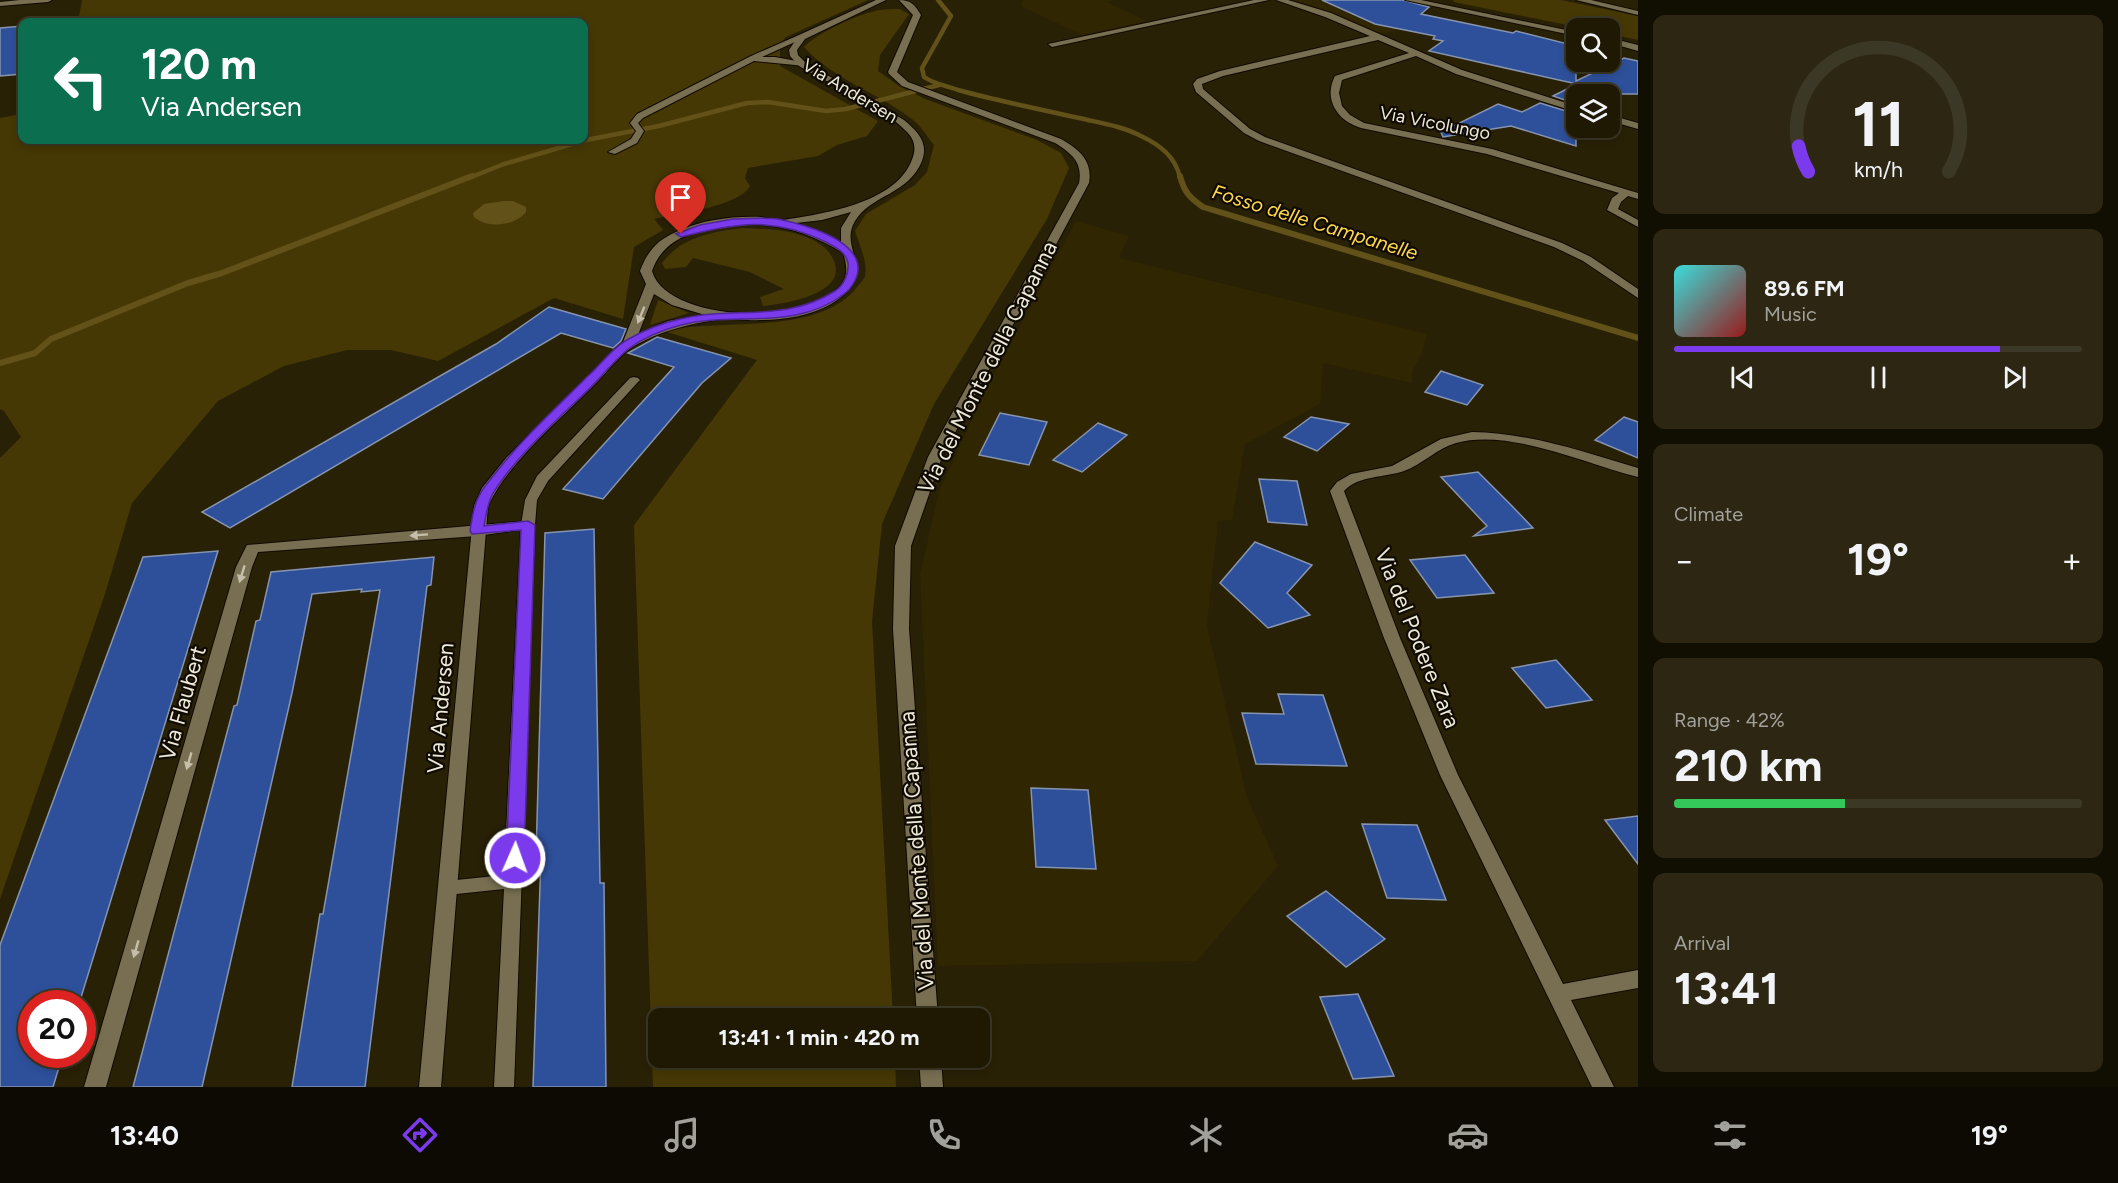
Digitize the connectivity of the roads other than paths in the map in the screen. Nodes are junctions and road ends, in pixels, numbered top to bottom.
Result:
1 (48, 0) edge
2 (882, 0) edge
3 (903, 0) edge
4 (1265, 0) edge
5 (1280, 0) edge
6 (1410, 0) edge
7 (1580, 0) edge
8 (12, 2) edge
9 (0, 4) edge
10 (1638, 13) edge
11 (1566, 32) edge
12 (802, 37) junction
13 (1378, 38) junction
14 (1052, 44) dead end
15 (1620, 44) edge
16 (1638, 48) edge
17 (1415, 54) junction
18 (749, 61) junction
19 (802, 64) junction
20 (1566, 106) edge
21 (1620, 121) edge
22 (1638, 126) edge
23 (612, 152) dead end
24 (1626, 193) junction
25 (1638, 196) edge
26 (865, 206) junction
27 (776, 222) junction
28 (1638, 224) edge
29 (848, 251) junction
30 (651, 285) junction
31 (1638, 294) edge
32 (718, 316) junction
33 (628, 344) junction
34 (634, 380) dead end
35 (1638, 473) edge
36 (528, 525) junction
37 (477, 531) junction
38 (514, 881) junction
39 (447, 888) junction
40 (1638, 979) edge
41 (1557, 993) junction
42 (927, 1008) edge
43 (931, 1068) edge
44 (95, 1087) edge
45 (430, 1087) edge
46 (504, 1087) edge
47 (932, 1087) edge
48 (1603, 1087) edge

1 - 8 street
2 - 12 street, Via Andersen
3 - 42 street, Via del Monte della Capanna
4 - 14 street
5 - 13 street
6 - 11 street
7 - 10 street
8 - 9 street
12 - 18 lane
12 - 19 street, Via Andersen
13 - 17 street
13 - 31 street
15 - 16 street
17 - 20 street
17 - 24 street, Via Vicolungo
18 - 19 lane
18 - 23 lane
19 - 26 street, Via Andersen
21 - 22 street
24 - 25 street, Via Vicolungo
24 - 28 street
26 - 27 street, Via Andersen
26 - 29 street, Via Andersen
27 - 29 street, Via Andersen
27 - 30 street, Via Andersen
29 - 32 street, Via Andersen
30 - 32 street, Via Andersen
30 -> 33 street, Via Andersen
32 - 33 street, Via Andersen
33 - 37 street, Via Andersen
34 - 36 lane
35 - 41 street, Via del Podere Zara
36 - 37 street
36 - 38 lane
37 - 39 street, Via Andersen
37 -> 44 street, Via Flaubert
38 - 39 lane
38 - 46 lane
39 - 45 street, Via Andersen
40 - 41 street
41 - 48 street, Via del Podere Zara
43 - 47 street

